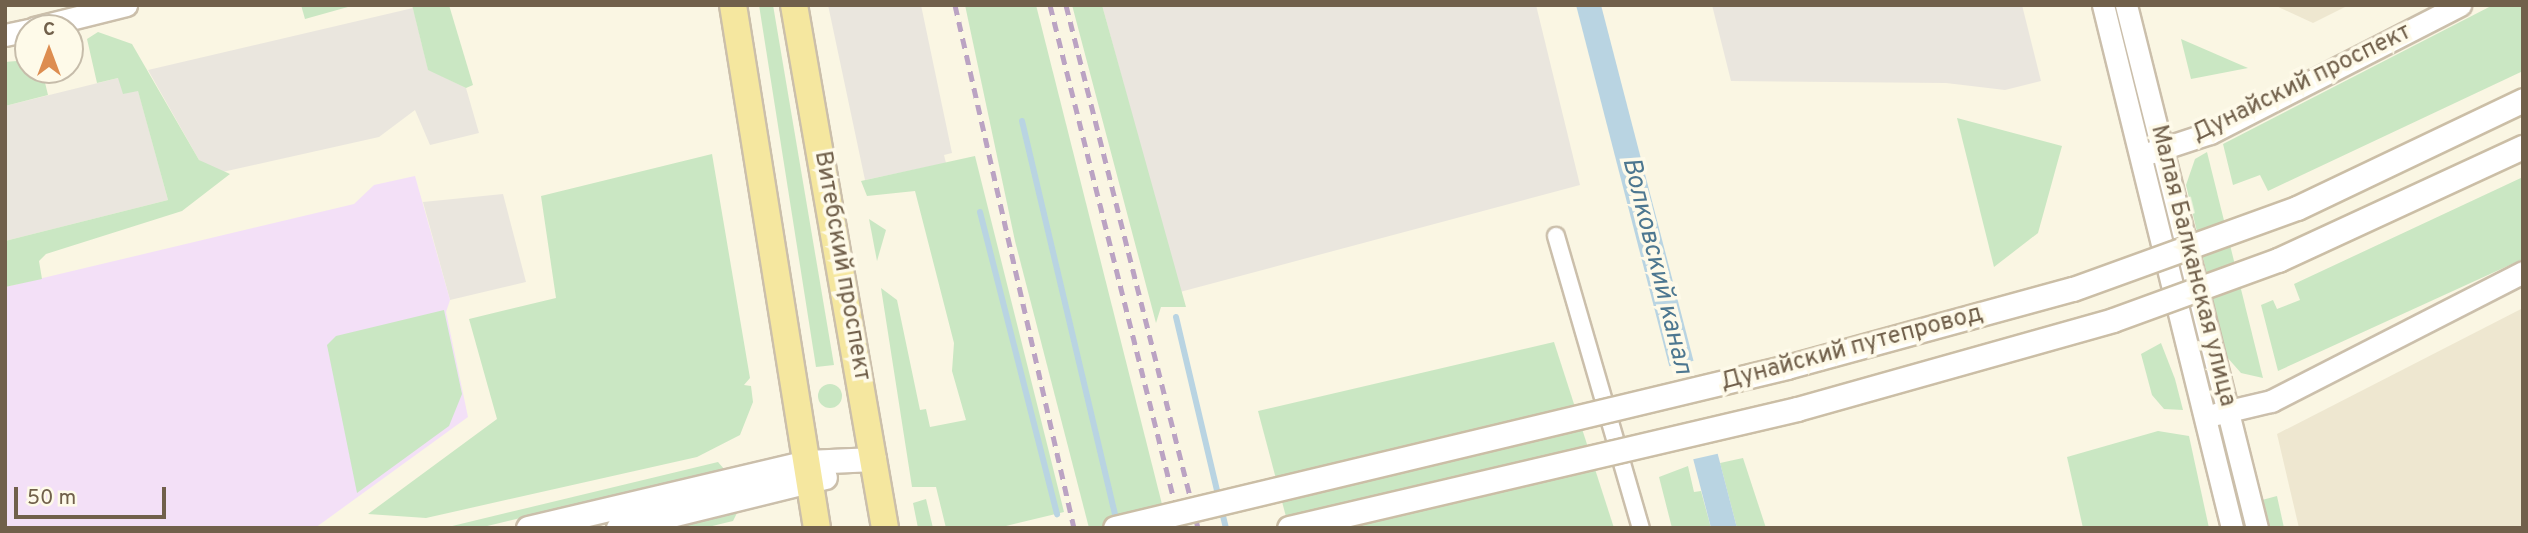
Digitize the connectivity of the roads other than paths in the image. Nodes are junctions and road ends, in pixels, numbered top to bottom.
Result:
1 (126, 5) edge
2 (733, 5) edge
3 (794, 5) edge
4 (2103, 5) edge
5 (2126, 5) edge
6 (2460, 5) edge
7 (84, 16) edge
8 (2523, 100) edge
9 (2523, 147) edge
10 (2163, 149) junction
11 (2141, 156) junction
12 (1556, 236) dead end
13 (2523, 272) edge
14 (2228, 412) junction
15 (2207, 416) junction
16 (874, 459) junction
17 (808, 472) junction
18 (528, 528) edge
19 (618, 528) edge
20 (817, 528) edge
21 (885, 528) edge
22 (1115, 528) edge
23 (1289, 528) edge
24 (1641, 528) edge
25 (2232, 528) edge
26 (2257, 528) edge

1 - 7 street
2 - 17 main road
3 - 16 main road, Витебский проспект
4 - 11 street, Малая Балканская улица
5 - 10 street, Малая Балканская улица
6 - 10 street, Дунайский проспект
8 - 22 main road, Дунайский путепровод, bridge
9 - 23 main road, Дунайский путепровод, bridge
10 - 11 street, Дунайский проспект
10 - 14 street, Малая Балканская улица
11 - 15 street, Малая Балканская улица
12 - 24 street
13 - 14 street
14 - 15 street
14 - 26 street, Малая Балканская улица
15 - 25 street, Малая Балканская улица
16 - 17 main road
16 - 21 main road, Витебский проспект
17 - 18 main road
17 - 19 main road
17 - 20 main road

